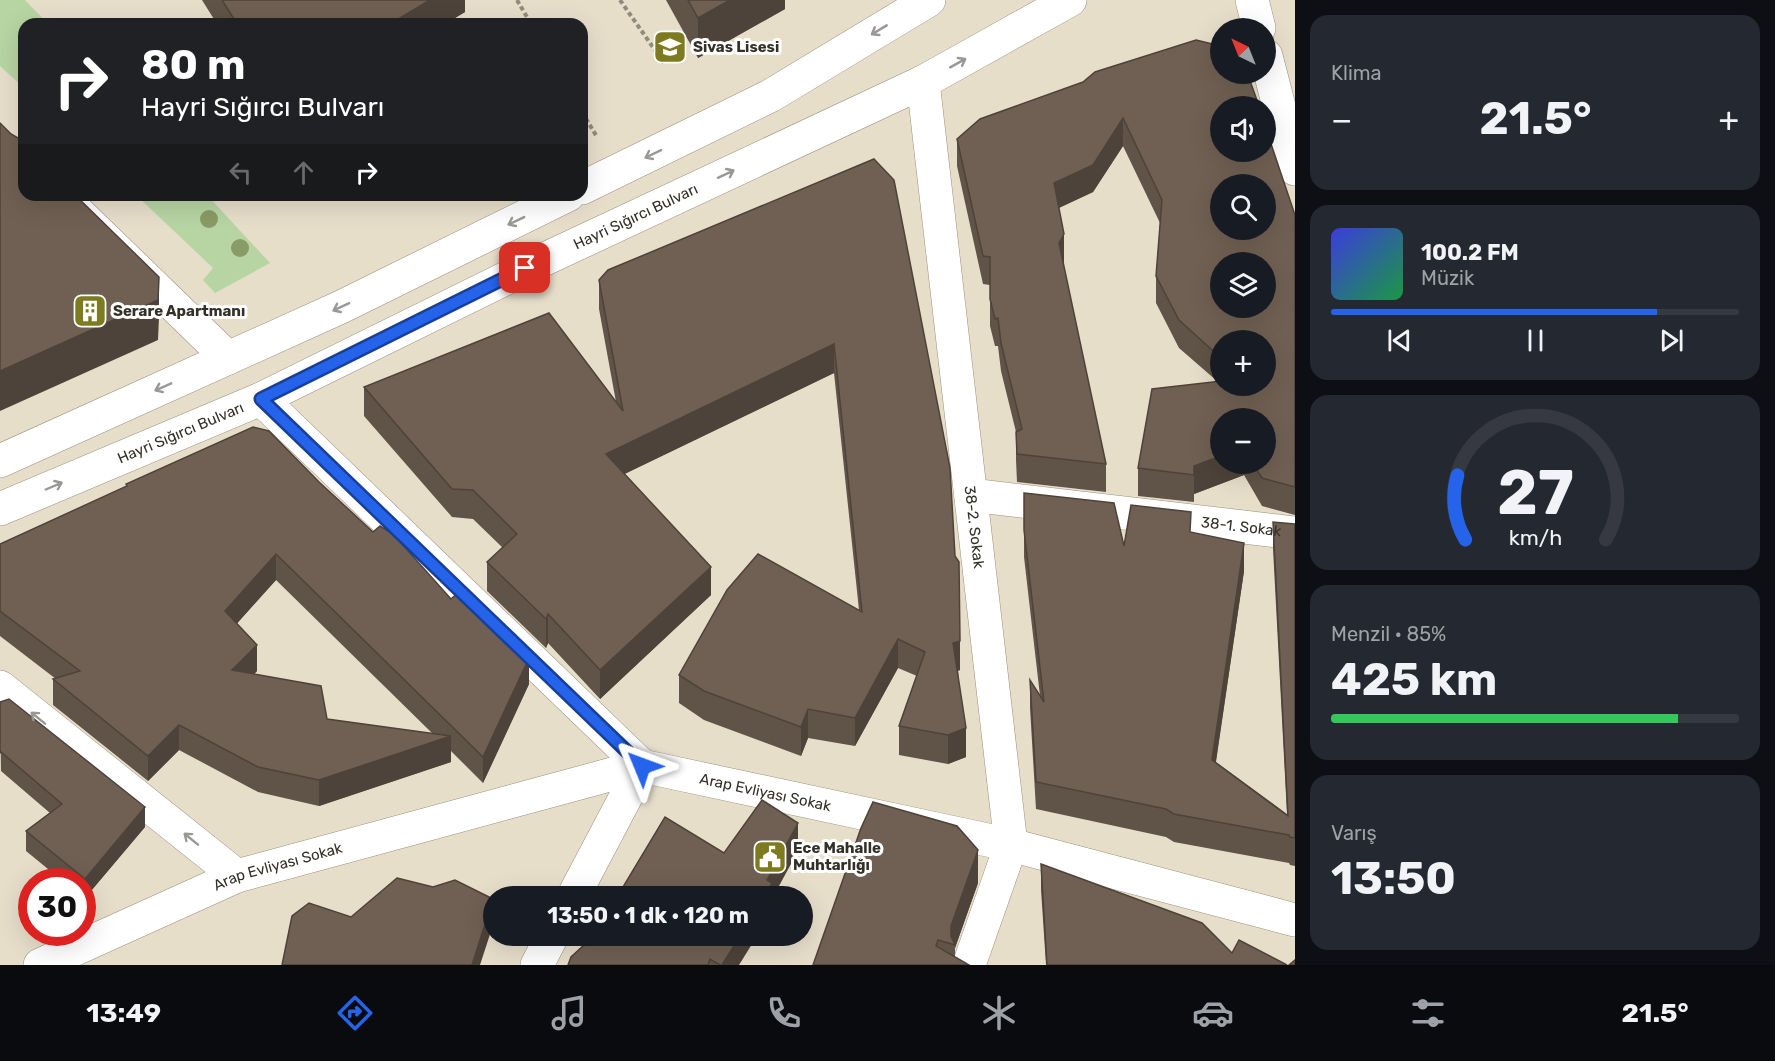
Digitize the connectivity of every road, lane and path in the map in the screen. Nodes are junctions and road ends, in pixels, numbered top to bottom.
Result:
1 (517, 0) edge
2 (620, 0) edge
3 (929, 0) edge
4 (1070, 0) edge
5 (1252, 0) edge
6 (528, 18) edge
7 (1256, 18) edge
8 (664, 63) dead end
9 (923, 82) junction
10 (1273, 84) edge
11 (1295, 169) edge
12 (588, 185) edge
13 (66, 201) edge
14 (556, 201) edge
15 (228, 358) junction
16 (261, 399) junction
17 (0, 461) edge
18 (971, 495) junction
19 (0, 509) edge
20 (1295, 533) edge
21 (0, 687) edge
22 (642, 766) junction
23 (1011, 845) junction
24 (237, 876) junction
25 (579, 886) edge
26 (1295, 920) edge
27 (547, 946) edge
28 (40, 965) edge
29 (537, 965) edge
30 (969, 965) edge

1 - 6 path
2 - 8 path
3 -> 12 street
9 -> 4 street, Hayri Sığırcı Bulvarı
5 - 7 street
16 -> 9 street, Hayri Sığırcı Bulvarı
9 - 18 street, 38-2. Sokak
10 - 11 street
13 - 15 street
14 -> 15 street
15 -> 17 street
19 -> 16 street, Hayri Sığırcı Bulvarı
16 - 22 street
18 - 20 street, 38-1. Sokak
18 - 23 street, 38-2. Sokak
24 -> 21 street
22 - 23 street, Arap Evliyası Sokak
22 - 24 street, Arap Evliyası Sokak
22 - 25 street
23 - 26 street, Arap Evliyası Sokak
23 - 30 street, 38-2. Sokak
24 - 28 street, Arap Evliyası Sokak
27 - 29 street

